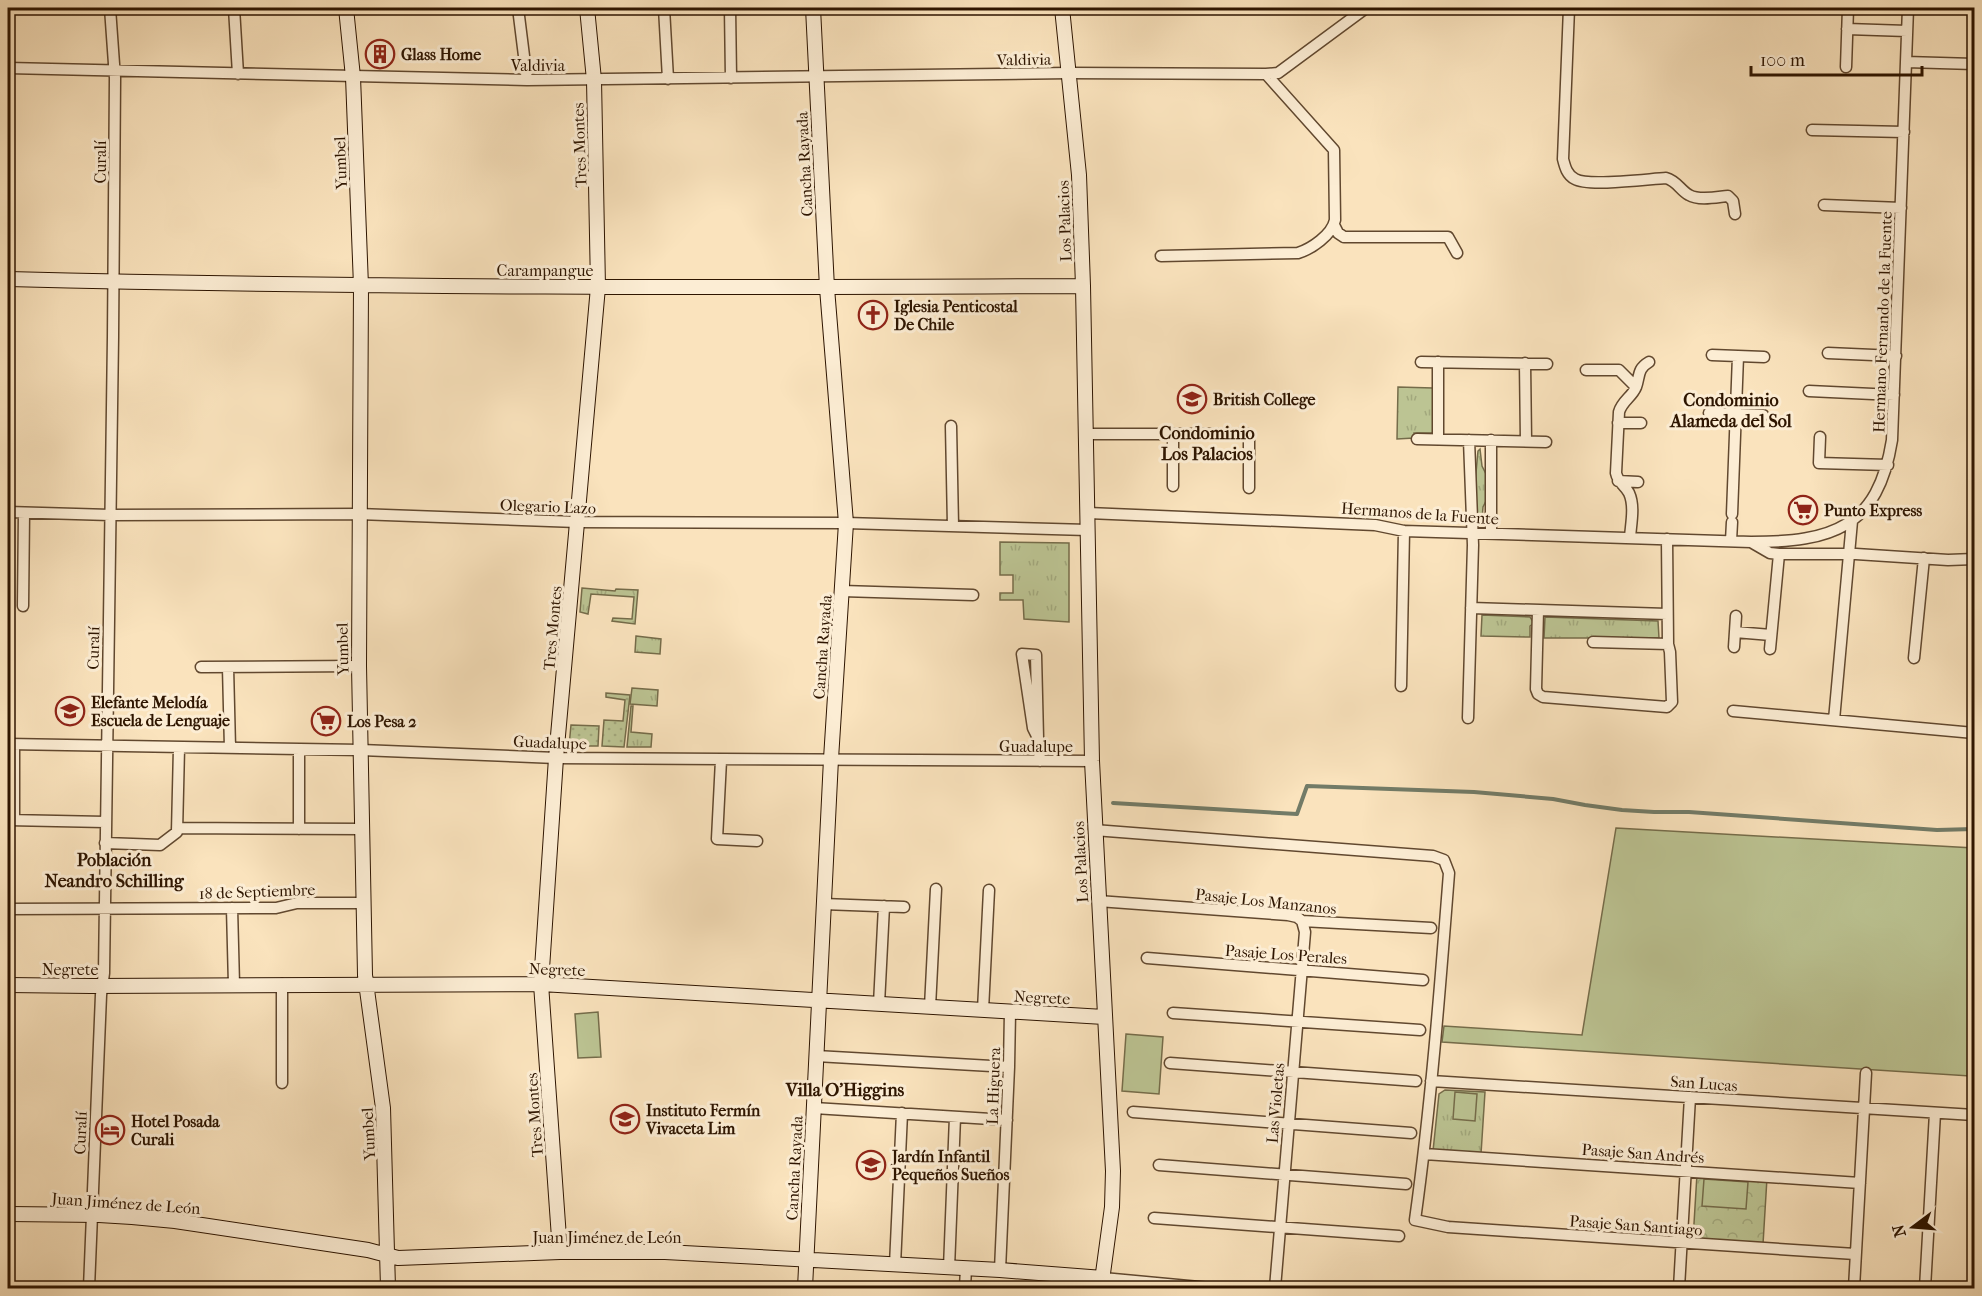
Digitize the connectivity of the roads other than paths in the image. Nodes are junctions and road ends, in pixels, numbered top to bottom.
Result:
1 (110, 8) edge
2 (234, 8) edge
3 (346, 8) edge
4 (518, 8) edge
5 (587, 8) edge
6 (664, 8) edge
7 (730, 8) edge
8 (813, 8) edge
9 (1062, 8) edge
10 (1366, 8) edge
11 (1569, 8) edge
12 (1848, 8) edge
13 (1908, 8) edge
14 (1847, 29) junction
15 (1907, 31) junction
16 (1906, 62) junction
17 (1974, 63) edge
18 (1846, 67) dead end
19 (8, 68) edge
20 (114, 71) junction
21 (1069, 73) junction
22 (238, 74) junction
23 (1266, 74) junction
24 (353, 77) junction
25 (816, 77) junction
26 (731, 78) junction
27 (668, 79) junction
28 (527, 80) junction
29 (594, 80) junction
30 (1812, 130) dead end
31 (1904, 132) junction
32 (1824, 205) dead end
33 (1901, 208) junction
34 (1735, 214) dead end
35 (1334, 225) junction
36 (1457, 253) dead end
37 (1161, 256) dead end
38 (8, 279) edge
39 (114, 282) junction
40 (361, 286) junction
41 (1083, 286) junction
42 (598, 287) junction
43 (827, 288) junction
44 (1828, 353) dead end
45 (1712, 355) dead end
46 (1738, 356) junction
47 (1896, 356) junction
48 (1764, 357) dead end
49 (1422, 362) dead end
50 (1438, 362) junction
51 (1648, 362) dead end
52 (1525, 363) junction
53 (1547, 364) dead end
54 (1586, 370) dead end
55 (1636, 387) junction
56 (1809, 392) dead end
57 (1894, 394) junction
58 (1709, 414) dead end
59 (1736, 414) junction
60 (1763, 415) dead end
61 (1618, 423) junction
62 (1641, 423) dead end
63 (951, 426) dead end
64 (1086, 434) junction
65 (1173, 434) junction
66 (1820, 437) dead end
67 (1417, 439) dead end
68 (1438, 439) junction
69 (1469, 440) junction
70 (1491, 440) junction
71 (1526, 441) junction
72 (1546, 442) dead end
73 (1888, 465) junction
74 (1618, 481) junction
75 (1638, 482) dead end
76 (1173, 486) dead end
77 (1249, 489) dead end
78 (8, 512) edge
79 (24, 513) junction
80 (1088, 513) junction
81 (358, 514) junction
82 (110, 515) junction
83 (1852, 521) junction
84 (577, 522) junction
85 (846, 523) junction
86 (953, 526) junction
87 (1089, 530) junction
88 (1404, 531) junction
89 (1472, 533) junction
90 (1491, 534) junction
91 (1630, 537) junction
92 (1667, 539) junction
93 (1731, 541) junction
94 (1751, 542) junction
95 (1779, 554) junction
96 (1849, 554) junction
97 (1924, 558) junction
98 (1974, 559) edge
99 (842, 591) junction
100 (973, 596) dead end
101 (23, 606) dead end
102 (1471, 609) junction
103 (1538, 610) junction
104 (1667, 614) junction
105 (1736, 616) dead end
106 (1735, 632) junction
107 (1772, 634) junction
108 (1593, 642) dead end
109 (1668, 644) junction
110 (1734, 647) dead end
111 (1770, 649) dead end
112 (1914, 658) dead end
113 (201, 666) dead end
114 (359, 666) junction
115 (228, 667) junction
116 (1401, 686) dead end
117 (1733, 711) dead end
118 (1468, 718) dead end
119 (1834, 720) junction
120 (1974, 733) edge
121 (1038, 738) junction
122 (11, 744) edge
123 (106, 746) junction
124 (179, 748) junction
125 (230, 748) junction
126 (299, 749) junction
127 (361, 750) junction
128 (556, 758) junction
129 (831, 759) junction
130 (721, 760) junction
131 (1040, 761) junction
132 (1092, 761) junction
133 (11, 820) edge
134 (105, 822) junction
135 (299, 829) junction
136 (177, 830) junction
137 (362, 830) junction
138 (1094, 830) junction
139 (756, 841) dead end
140 (105, 843) junction
141 (936, 889) dead end
142 (989, 891) dead end
143 (1098, 901) junction
144 (363, 903) junction
145 (823, 904) junction
146 (884, 906) junction
147 (904, 907) dead end
148 (232, 908) junction
149 (8, 909) edge
150 (105, 910) junction
151 (1302, 921) junction
152 (1431, 928) dead end
153 (1147, 958) dead end
154 (1301, 970) junction
155 (1423, 980) dead end
156 (282, 984) junction
157 (365, 984) junction
158 (541, 984) junction
159 (8, 985) edge
160 (234, 985) junction
161 (102, 986) junction
162 (819, 1001) junction
163 (879, 1004) junction
164 (930, 1007) junction
165 (983, 1010) junction
166 (1010, 1012) junction
167 (1173, 1013) dead end
168 (1104, 1017) junction
169 (1297, 1021) junction
170 (1420, 1030) dead end
171 (816, 1056) junction
172 (1170, 1064) dead end
173 (1009, 1067) junction
174 (1293, 1072) junction
175 (1866, 1073) dead end
176 (1431, 1081) junction
177 (1416, 1082) dead end
178 (282, 1083) dead end
179 (1690, 1097) junction
180 (814, 1108) junction
181 (1864, 1108) junction
182 (1132, 1112) dead end
183 (902, 1113) junction
184 (1935, 1113) junction
185 (1974, 1115) edge
186 (955, 1117) junction
187 (1007, 1120) junction
188 (1289, 1124) junction
189 (1411, 1133) dead end
190 (1424, 1154) junction
191 (1159, 1165) dead end
192 (1685, 1171) junction
193 (1284, 1174) junction
194 (1860, 1183) junction
195 (1406, 1184) dead end
196 (8, 1214) edge
197 (92, 1214) junction
198 (1154, 1218) dead end
199 (1280, 1227) junction
200 (1399, 1236) dead end
201 (1681, 1243) junction
202 (560, 1252) junction
203 (1855, 1254) junction
204 (388, 1255) junction
205 (806, 1260) junction
206 (896, 1265) junction
207 (949, 1268) junction
208 (966, 1268) junction
209 (1000, 1270) junction
210 (1102, 1283) edge
211 (89, 1288) edge
212 (388, 1288) edge
213 (805, 1288) edge
214 (965, 1288) edge
215 (1209, 1288) edge
216 (1275, 1288) edge
217 (1679, 1288) edge
218 (1854, 1288) edge
219 (1925, 1288) edge

1 - 20 street, Curalí
2 - 22 street
3 - 24 main road, Yumbel
4 - 28 street
5 - 29 main road, Tres Montes
6 - 27 street
7 - 26 street
8 - 25 main road, Cancha Rayada
9 - 21 main road, Los Palacios
10 - 23 street
11 - 34 street
12 - 14 street
13 - 15 street, Hermano Fernando de la Fuente
14 - 15 street
14 - 18 street
15 - 16 street, Hermano Fernando de la Fuente
16 - 17 street
16 - 31 street, Hermano Fernando de la Fuente
19 - 20 street, Valdivia
20 - 22 street, Valdivia
20 - 39 street, Curalí
21 - 23 street, Valdivia
21 - 25 street, Valdivia
21 - 41 main road, Los Palacios
22 - 24 street, Valdivia
23 - 35 street
24 - 28 street, Valdivia
24 - 40 main road, Yumbel
25 - 26 street, Valdivia
25 - 43 main road, Cancha Rayada
26 - 27 street, Valdivia
27 - 29 street, Valdivia
28 - 29 street, Valdivia
29 - 42 main road, Tres Montes
30 - 31 street
31 - 33 street, Hermano Fernando de la Fuente
32 - 33 street
33 - 47 street, Hermano Fernando de la Fuente
35 - 36 street
35 - 37 street
38 - 39 main road, Carampangue
39 - 40 main road, Carampangue
39 - 82 street, Curalí
40 - 42 main road, Carampangue
40 - 81 main road, Yumbel
41 - 43 main road, Carampangue
41 - 64 main road, Los Palacios
42 - 43 main road, Carampangue
42 - 84 main road, Tres Montes
43 - 85 main road, Cancha Rayada
44 - 47 street
45 - 46 street
46 - 48 street
46 - 59 street
47 - 57 street, Hermano Fernando de la Fuente
49 - 50 street
50 - 52 street
50 - 68 street
51 - 55 street
52 - 53 street
52 - 71 street
54 - 55 street
55 - 61 street
56 - 57 street
57 - 73 street, Hermano Fernando de la Fuente
58 - 59 street
59 - 60 street
59 - 93 street
61 - 62 street
61 - 74 street
63 - 86 street
64 - 65 street
64 - 80 main road, Los Palacios
65 - 76 street
65 - 77 street
66 - 73 street
67 - 68 street
68 - 69 street
69 - 70 street
69 - 89 street
70 - 71 street
70 - 90 street
71 - 72 street
73 - 83 street, Hermano Fernando de la Fuente
74 - 75 street
74 - 91 street
78 - 79 street, Olegario Lazo
79 - 82 street, Olegario Lazo
79 - 101 street
80 - 87 main road, Los Palacios
80 - 88 street, Hermanos de la Fuente
81 - 82 street, Olegario Lazo
81 - 84 street, Olegario Lazo
81 - 114 main road, Yumbel
82 - 123 street, Curalí
83 - 94 street, Hermano Fernando de la Fuente
83 - 96 street
84 - 85 street, Olegario Lazo
84 - 128 main road, Tres Montes
85 - 86 street, Olegario Lazo
85 - 99 main road, Cancha Rayada
86 - 87 street, Olegario Lazo
87 - 132 main road, Los Palacios
88 - 89 street, Hermanos de la Fuente
88 - 116 street
89 - 90 street, Hermanos de la Fuente
89 - 102 street
90 - 91 street, Hermanos de la Fuente
91 - 92 street, Hermanos de la Fuente
92 - 93 street, Hermanos de la Fuente
92 - 104 street
93 - 94 street, Hermanos de la Fuente
94 - 95 street
95 - 96 street
95 - 107 street
96 - 97 street
96 - 119 street
97 - 98 street
97 - 112 street
99 - 100 street
99 - 129 main road, Cancha Rayada
102 - 103 street
102 - 118 street
103 - 104 street
103 - 109 street
104 - 109 street
105 - 106 street
106 - 107 street
106 - 110 street
107 - 111 street
108 - 109 street
113 - 115 street
114 - 115 street
114 - 127 main road, Yumbel
115 - 125 street
117 - 119 street
119 - 120 street
121 - 121 street
121 - 131 street
122 - 123 street, Guadalupe
122 - 133 street
123 - 124 street, Guadalupe
123 - 134 street, Curalí
124 - 125 street, Guadalupe
124 - 136 street
125 - 126 street, Guadalupe
126 - 127 street, Guadalupe
126 - 135 street
127 - 128 street, Guadalupe
127 - 137 main road, Yumbel
128 - 130 street, Guadalupe
128 - 158 main road, Tres Montes
129 - 130 street, Guadalupe
129 - 131 street, Guadalupe
129 - 145 main road, Cancha Rayada
130 - 139 street
131 - 132 street, Guadalupe
132 - 138 main road, Los Palacios
133 - 134 street
134 - 140 street, Curalí
135 - 136 street
135 - 137 street
136 - 140 street
137 - 144 main road, Yumbel
138 - 143 main road, Los Palacios
138 - 176 street
140 - 150 street, Curalí
141 - 164 street
142 - 165 street
143 - 151 street, Pasaje Los Manzanos
143 - 168 main road, Los Palacios
144 - 148 street, 18 de Septiembre
144 - 157 main road, Yumbel
145 - 146 street
145 - 162 main road, Cancha Rayada
146 - 147 street
146 - 163 street
148 - 150 street, 18 de Septiembre
148 - 160 street
149 - 150 street, 18 de Septiembre
150 - 161 street, Curalí
151 - 152 street, Pasaje Los Manzanos
151 - 154 street, Las Violetas
153 - 154 street, Pasaje Los Perales
154 - 155 street, Pasaje Los Perales
154 - 169 street, Las Violetas
156 - 157 main road, Negrete
156 - 160 main road, Negrete
156 - 178 street
157 - 158 main road, Negrete
157 - 204 main road, Yumbel
158 - 162 main road, Negrete
158 - 202 main road, Tres Montes
159 - 161 main road, Negrete
160 - 161 main road, Negrete
161 - 197 street, Curalí
162 - 163 main road, Negrete
162 - 171 main road, Cancha Rayada
163 - 164 main road, Negrete
164 - 165 main road, Negrete
165 - 166 main road, Negrete
166 - 168 main road, Negrete
166 - 173 street, La Higuera
167 - 169 street
168 - 210 main road, Los Palacios
169 - 170 street
169 - 174 street, Las Violetas
171 - 173 street
171 - 180 main road, Cancha Rayada
172 - 174 street
173 - 187 street, La Higuera
174 - 177 street
174 - 188 street, Las Violetas
175 - 181 street
176 - 179 street, San Lucas
176 - 190 street
179 - 181 street, San Lucas
179 - 192 street
180 - 183 street
180 - 205 main road, Cancha Rayada
181 - 184 street, San Lucas
181 - 194 street
182 - 188 street
183 - 186 street
183 - 206 street
184 - 185 street, San Lucas
184 - 219 street
186 - 187 street
186 - 207 street
187 - 209 street, La Higuera
188 - 189 street
188 - 193 street, Las Violetas
190 - 192 street, Pasaje San Andrés
190 - 201 street, Pasaje San Santiago
191 - 193 street
192 - 194 street, Pasaje San Andrés
192 - 201 street
193 - 195 street
193 - 199 street, Las Violetas
194 - 203 street
196 - 197 main road, Juan Jiménez de León
197 - 204 main road, Juan Jiménez de León
197 - 211 street, Curalí
198 - 199 street
199 - 200 street
199 - 216 street, Las Violetas
201 - 203 street, Pasaje San Santiago
201 - 217 street
202 - 204 main road, Juan Jiménez de León
202 - 205 main road, Juan Jiménez de León
203 - 218 street
204 - 212 main road, Yumbel
205 - 206 main road, Juan Jiménez de León
205 - 213 main road, Cancha Rayada
206 - 207 main road, Juan Jiménez de León
207 - 208 main road, Juan Jiménez de León
208 - 209 main road, Juan Jiménez de León
208 - 214 street
209 - 210 main road, Juan Jiménez de León
210 - 215 street, Juan Jiménez de León

